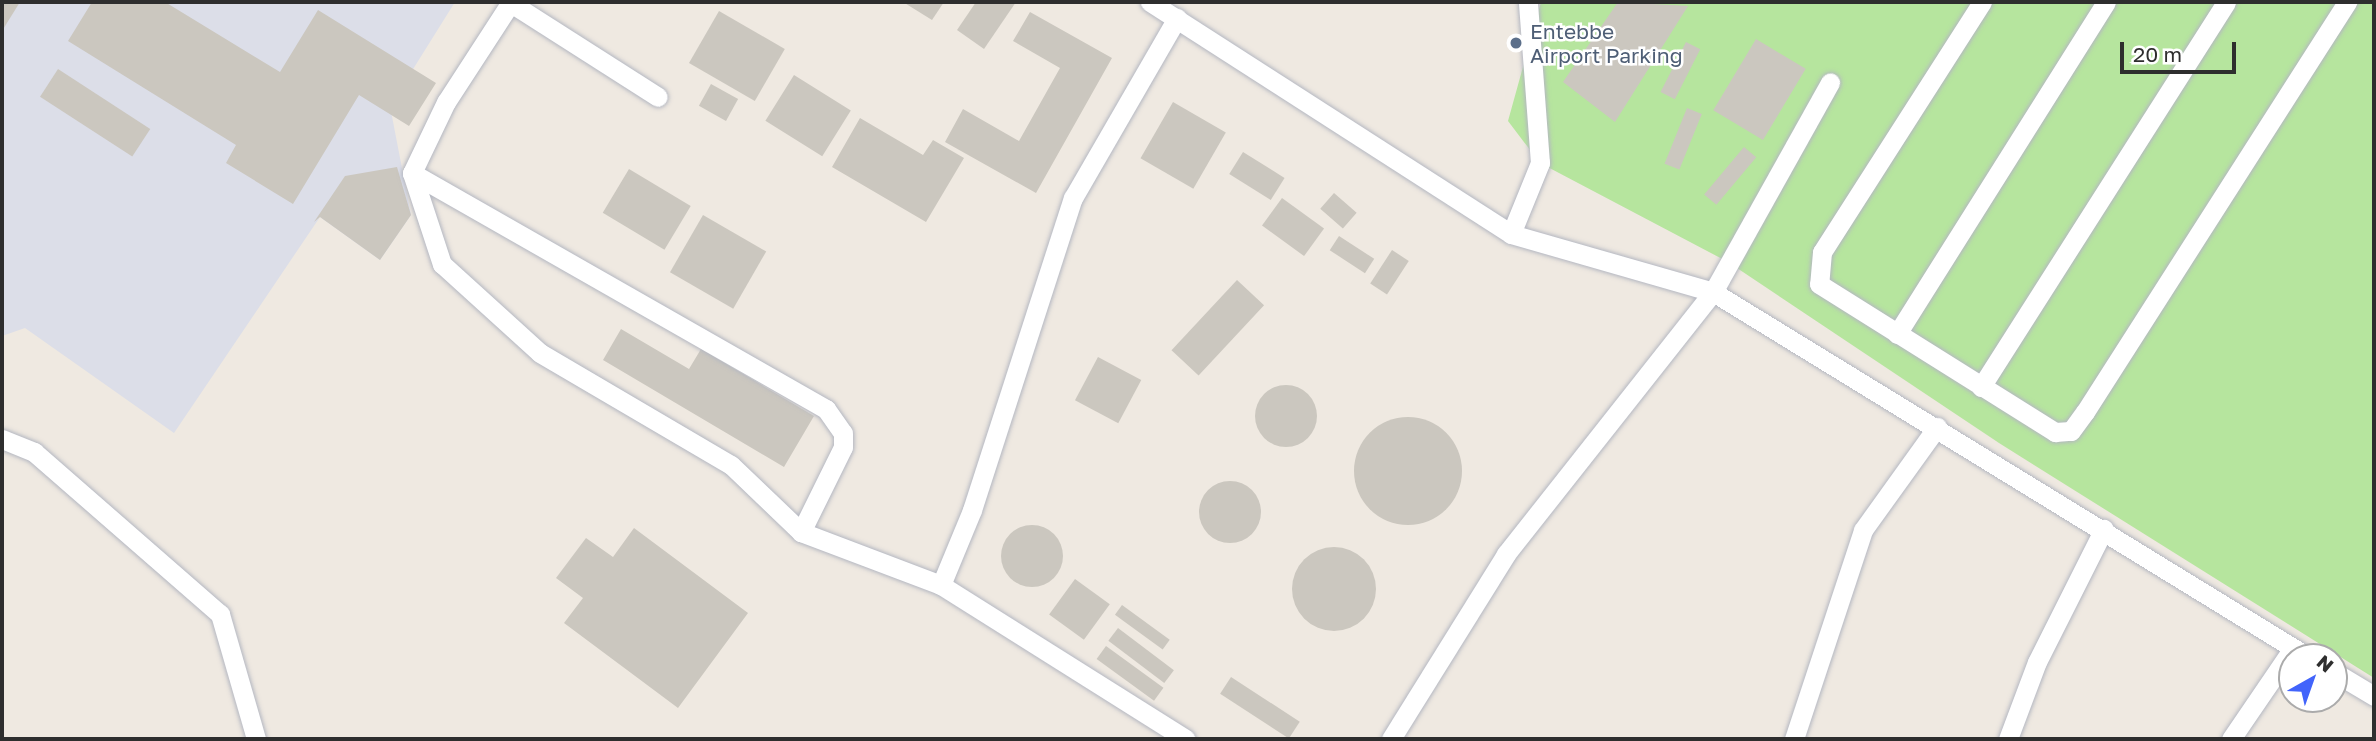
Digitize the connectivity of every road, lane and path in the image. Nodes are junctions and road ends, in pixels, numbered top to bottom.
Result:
1 (511, 2) edge
2 (1150, 2) edge
3 (1528, 2) edge
4 (1982, 2) edge
5 (2106, 2) edge
6 (2226, 2) edge
7 (2347, 2) edge
8 (1177, 18) junction
9 (1830, 83) dead end
10 (658, 97) dead end
11 (412, 173) junction
12 (1511, 234) junction
13 (1713, 292) junction
14 (1897, 334) junction
15 (1981, 387) junction
16 (1937, 427) junction
17 (2, 439) edge
18 (2104, 529) junction
19 (802, 532) junction
20 (941, 585) junction
21 (2285, 643) edge
22 (2348, 680) edge
23 (2278, 681) edge
24 (2374, 696) edge
25 (256, 739) edge
26 (1186, 739) edge
27 (1391, 739) edge
28 (1794, 739) edge
29 (2008, 739) edge
30 (2231, 739) edge

1 - 10 lane
1 - 11 lane
2 - 8 lane
3 - 12 lane
4 - 14 lane
5 - 14 lane
6 - 15 lane
7 - 15 lane
8 - 12 lane
8 - 20 lane
9 - 13 lane
11 - 19 lane
11 - 19 lane
12 - 13 lane
13 - 16 lane
13 - 27 lane
14 - 15 lane
16 - 18 lane
16 - 28 lane
17 - 25 lane
18 - 21 lane
18 - 29 lane
19 - 20 lane
20 - 26 lane
22 - 24 lane
23 - 30 lane

